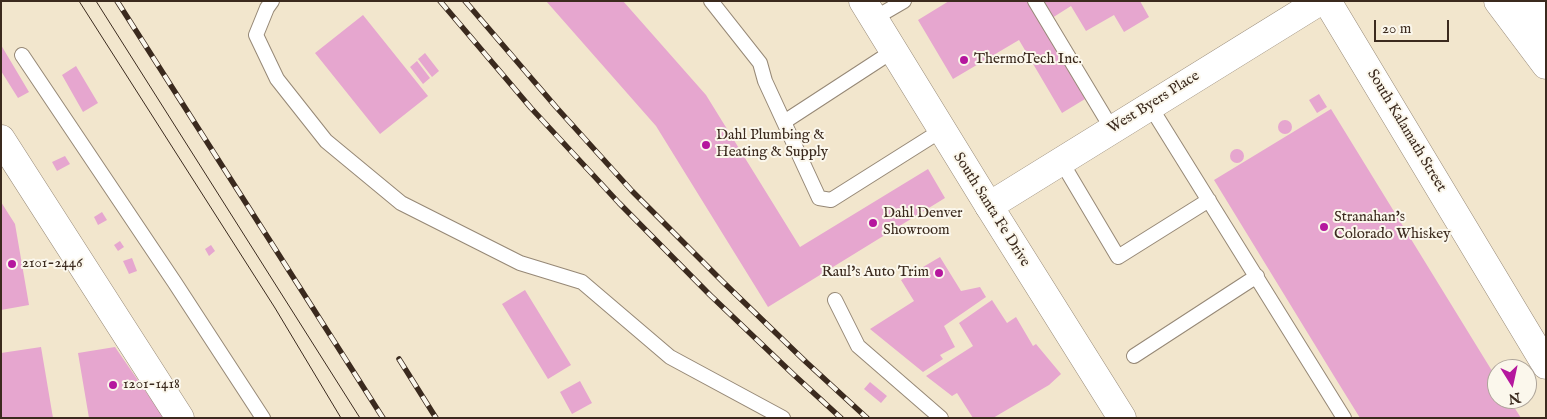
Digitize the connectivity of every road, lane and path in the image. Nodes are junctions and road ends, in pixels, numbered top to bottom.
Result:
1 (272, 1) edge
2 (711, 1) edge
3 (904, 1) edge
4 (1035, 1) edge
5 (1320, 1) edge
6 (1327, 1) edge
7 (1498, 1) edge
8 (1528, 1) edge
9 (868, 10) edge
10 (1546, 27) edge
11 (893, 51) junction
12 (22, 55) dead end
13 (1546, 65) edge
14 (1150, 106) junction
15 (784, 122) junction
16 (1112, 129) junction
17 (942, 130) junction
18 (1, 139) edge
19 (1061, 161) junction
20 (1209, 200) junction
21 (989, 206) junction
22 (1256, 276) junction
23 (835, 300) dead end
24 (1134, 356) dead end
25 (1546, 364) edge
26 (180, 418) edge
27 (263, 418) edge
28 (783, 418) edge
29 (941, 418) edge
30 (1122, 418) edge
31 (1344, 418) edge

1 - 28 lane
2 - 15 lane
3 - 9 lane
4 - 16 lane
5 - 14 main road, West Byers Place
6 - 25 main road, South Kalamath Street
7 - 13 main road
8 - 10 main road
9 - 11 main road, South Santa Fe Drive
11 - 15 lane
11 - 17 main road, South Santa Fe Drive
12 - 27 lane
14 - 16 main road, West Byers Place
14 - 20 lane
15 - 17 lane
16 - 19 main road, West Byers Place
17 - 21 main road, South Santa Fe Drive
18 - 26 main road
19 - 20 lane
19 - 21 main road, West Byers Place
20 - 22 lane
21 - 30 main road, South Santa Fe Drive
22 - 24 lane
22 - 31 lane
23 - 29 lane

